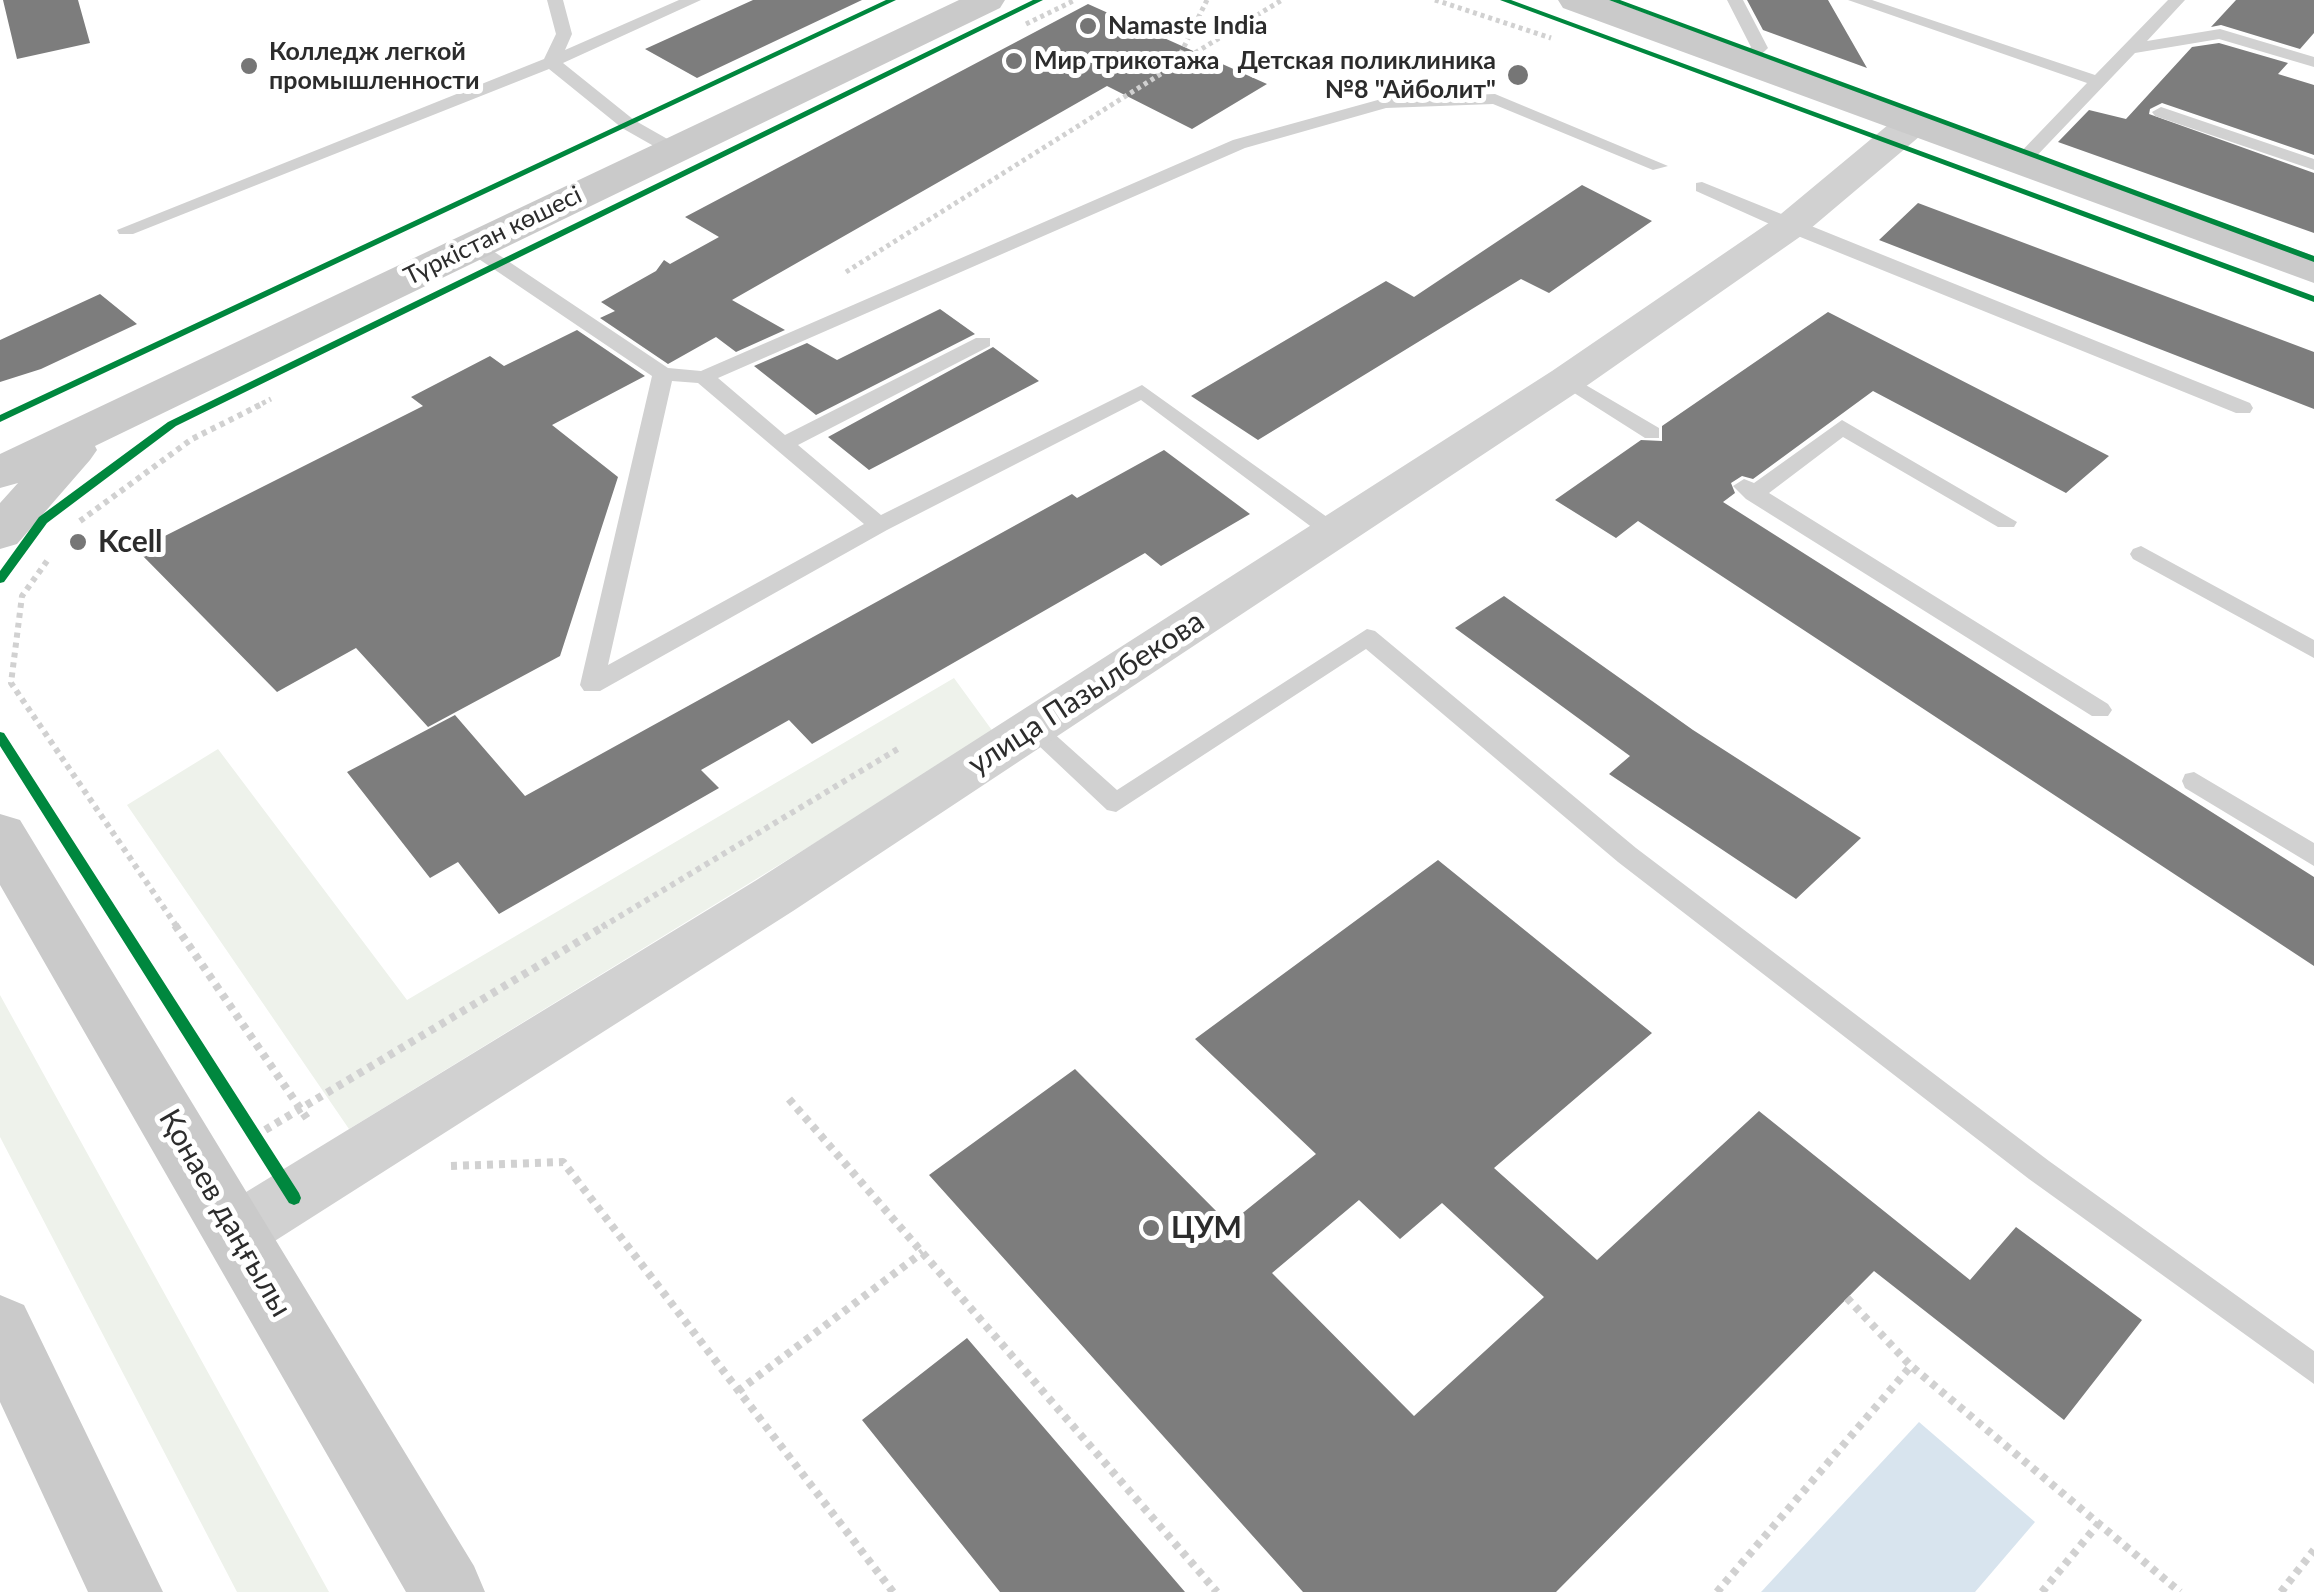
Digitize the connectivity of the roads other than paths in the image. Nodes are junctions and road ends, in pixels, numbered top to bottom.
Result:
1 (693, 0) edge
2 (1576, 0) edge
3 (1735, 0) edge
4 (1856, 0) edge
5 (2177, 0) edge
6 (561, 2) edge
7 (1004, 4) edge
8 (2128, 48) junction
9 (551, 62) junction
10 (1744, 62) junction
11 (2314, 62) edge
12 (2097, 81) junction
13 (2161, 112) dead end
14 (1912, 123) junction
15 (672, 149) junction
16 (2021, 162) junction
17 (2314, 165) edge
18 (1659, 166) dead end
19 (1702, 187) dead end
20 (1790, 226) junction
21 (126, 230) dead end
22 (474, 247) junction
23 (2314, 270) edge
24 (983, 342) dead end
25 (663, 374) junction
26 (704, 378) junction
27 (1568, 380) junction
28 (2243, 408) dead end
29 (93, 429) junction
30 (1652, 433) dead end
31 (786, 443) junction
32 (0, 473) edge
33 (2006, 522) dead end
34 (879, 525) junction
35 (1334, 532) junction
36 (0, 533) edge
37 (2142, 554) dead end
38 (2314, 650) edge
39 (2100, 710) dead end
40 (1032, 728) junction
41 (2194, 781) dead end
42 (0, 834) edge
43 (2314, 856) edge
44 (237, 1231) junction
45 (0, 1327) edge
46 (2314, 1368) edge
47 (126, 1592) edge
48 (448, 1592) edge

1 - 9 lane
2 - 10 main road
3 - 10 lane
4 - 12 lane
5 - 8 lane
6 - 9 lane
7 - 15 main road, Түркістан көшесі
8 - 11 lane
8 - 12 lane
9 - 15 lane
9 - 21 lane
10 - 14 main road
12 - 16 lane
13 - 17 lane
14 - 16 main road
14 - 20 street, улица Пазылбекова
15 - 22 main road, Түркістан көшесі
16 - 23 main road
18 - 26 lane
19 - 20 lane
20 - 27 street, улица Пазылбекова
20 - 28 lane
22 - 25 lane
22 - 29 main road, Түркістан көшесі
24 - 31 lane
25 - 26 lane
25 - 34 lane
26 - 31 lane
27 - 30 lane
27 - 35 street, улица Пазылбекова
29 - 32 main road, Түркістан көшесі
29 - 36 main road
31 - 34 lane
33 - 39 lane
34 - 35 lane
35 - 40 street, улица Пазылбекова
37 - 38 lane
40 - 44 street, улица Пазылбекова
40 - 46 lane
41 - 43 lane
42 - 44 main road, Қонаев даңғылы
44 - 48 main road, Қонаев даңғылы
45 - 47 main road

